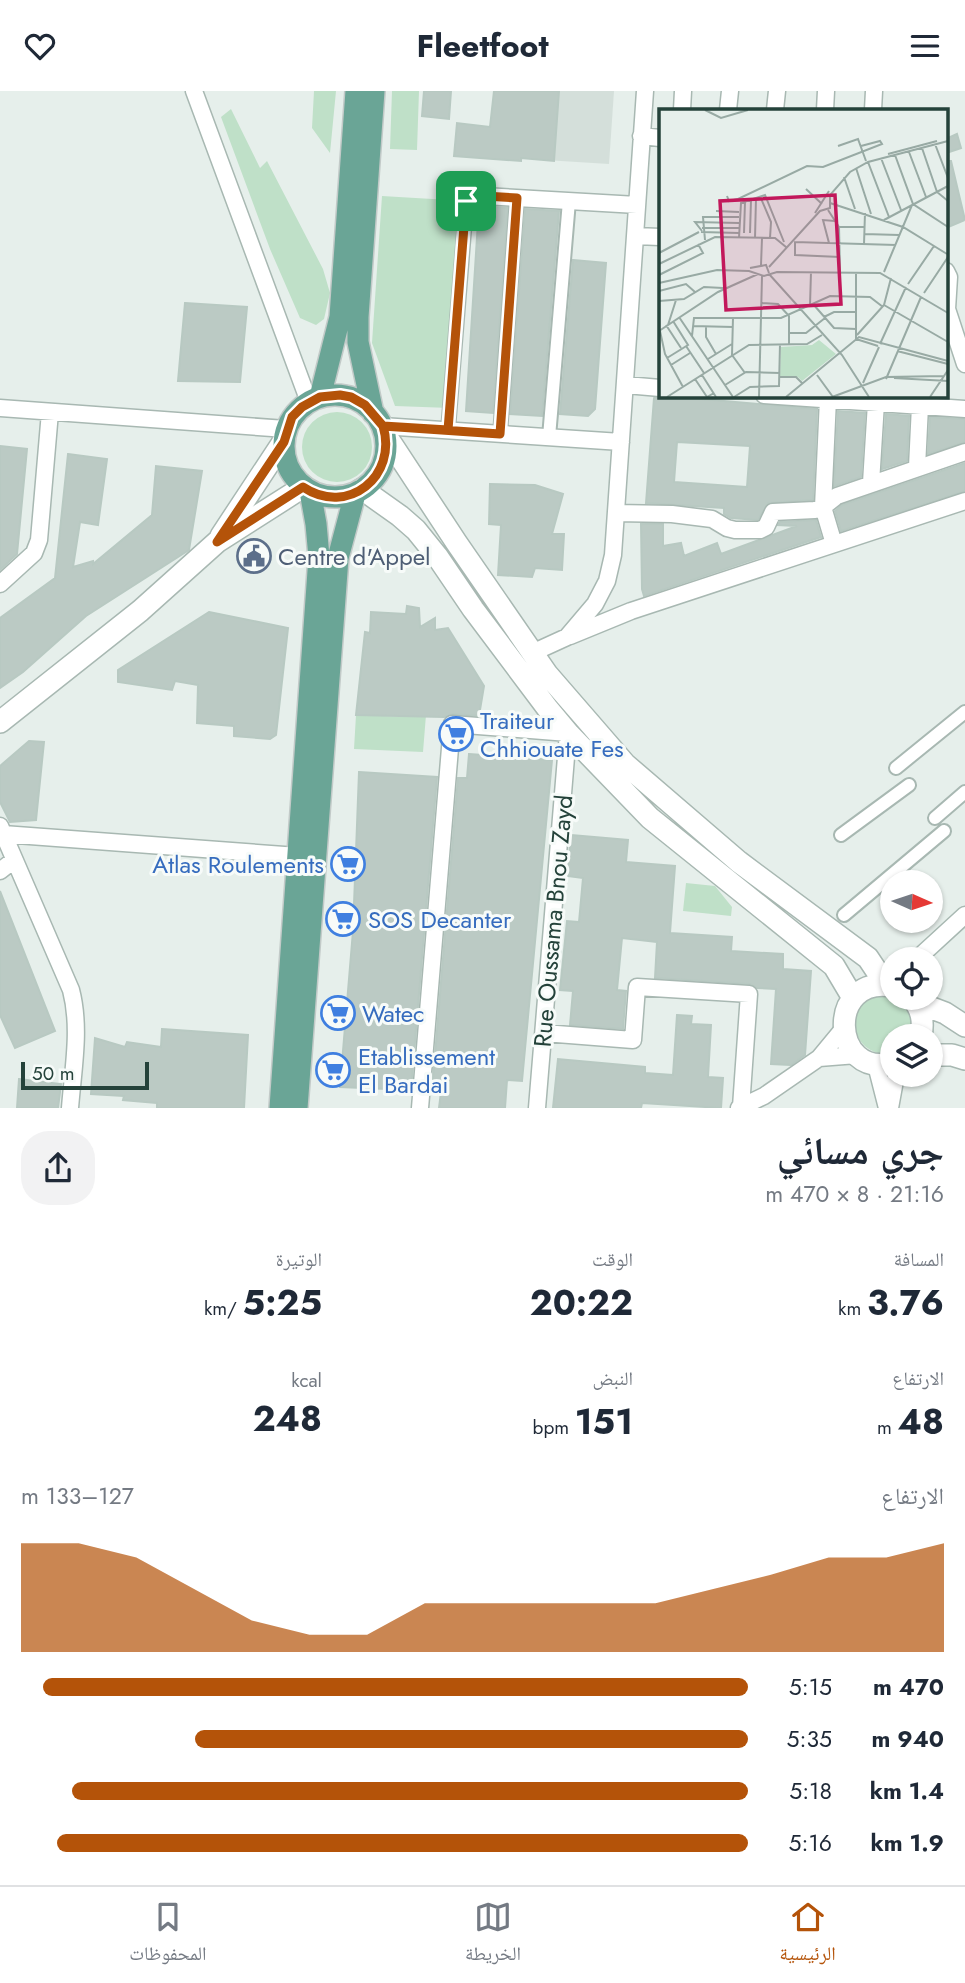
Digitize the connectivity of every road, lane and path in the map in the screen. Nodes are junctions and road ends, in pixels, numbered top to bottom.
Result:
1 (194, 91) edge
2 (356, 91) edge
3 (374, 91) edge
4 (645, 91) edge
5 (683, 91) edge
6 (730, 91) edge
7 (777, 91) edge
8 (826, 91) edge
9 (874, 91) edge
10 (682, 109) edge
11 (728, 109) edge
12 (775, 109) edge
13 (825, 109) edge
14 (873, 109) edge
15 (641, 137) junction
16 (659, 138) edge
17 (467, 195) joint
18 (517, 198) junction
19 (569, 201) junction
20 (637, 205) junction
21 (635, 236) junction
22 (659, 237) edge
23 (948, 315) edge
24 (964, 361) edge
25 (626, 385) junction
26 (659, 388) edge
27 (791, 397) edge
28 (314, 399) junction
29 (828, 399) junction
30 (941, 401) edge
31 (876, 403) junction
32 (920, 406) junction
33 (0, 408) edge
34 (965, 409) edge
35 (50, 412) junction
36 (380, 424) junction
37 (448, 430) junction
38 (500, 434) junction
39 (285, 435) junction
40 (549, 437) junction
41 (621, 442) junction
42 (965, 452) edge
43 (917, 467) junction
44 (871, 483) junction
45 (307, 489) junction
46 (359, 491) junction
47 (965, 501) edge
48 (823, 507) junction
49 (616, 513) junction
50 (217, 542) junction
51 (834, 544) junction
52 (0, 584) edge
53 (567, 637) junction
54 (532, 653) junction
55 (965, 712) edge
56 (0, 722) edge
57 (568, 733) junction
58 (896, 768) dead end
59 (909, 785) dead end
60 (965, 792) edge
61 (935, 818) dead end
62 (2, 830) edge
63 (944, 831) dead end
64 (841, 835) dead end
65 (298, 856) junction
66 (14, 860) junction
67 (0, 871) edge
68 (845, 915) dead end
69 (965, 915) edge
70 (930, 947) edge
71 (880, 972) edge
72 (880, 986) edge
73 (853, 998) junction
74 (938, 1010) edge
75 (965, 1026) edge
76 (843, 1029) junction
77 (544, 1033) junction
78 (857, 1055) junction
79 (943, 1055) edge
80 (819, 1058) junction
81 (965, 1059) edge
82 (880, 1063) edge
83 (886, 1087) edge
84 (893, 1087) edge
85 (740, 1107) edge
86 (70, 1108) edge
87 (280, 1108) edge
88 (297, 1108) edge
89 (420, 1108) edge
90 (537, 1108) edge
91 (888, 1108) edge

1 - 28 street
2 - 28 main road
3 - 36 main road
4 - 15 street
5 - 10 street
6 - 11 street
7 - 12 street
8 - 13 street
9 - 14 street
15 - 16 street
15 - 20 street
17 - 18 street
17 - 37 street
18 - 19 street
18 - 38 street
19 - 20 street
19 - 40 street
20 - 21 street
21 - 22 street
21 - 25 street
23 - 24 street
25 - 26 street
25 - 41 street
27 - 29 street
28 - 36 main road
28 - 39 main road
29 - 31 street
29 - 48 street
30 - 32 street
30 - 34 street
31 - 32 street
31 - 44 street
32 - 43 street
33 - 35 street
35 - 39 street
35 - 52 street
36 - 37 street
36 - 46 main road
36 - 54 street
37 - 38 street
38 - 40 street
39 - 45 main road
39 - 50 street
40 - 41 street
41 - 49 street
42 - 43 street
43 - 44 street
44 - 48 street
45 - 46 main road
45 - 50 street
45 - 65 main road
46 - 57 street
46 - 88 main road
47 - 51 street
48 - 49 street
48 - 51 street
49 - 53 street
50 - 56 street
51 - 53 street
53 - 54 street
54 - 71 street
55 - 58 street
57 - 73 street
57 - 77 street, Rue Oussama Bnou Zayd
57 - 89 street
59 - 64 street
60 - 61 street
62 - 65 street
62 - 66 street
63 - 68 street
65 - 87 main road
66 - 67 street
66 - 86 street
69 - 70 street
72 - 73 street
73 - 76 street
74 - 75 street
76 - 78 street
76 - 80 street
77 - 85 street
77 - 90 street, Rue Oussama Bnou Zayd
78 - 80 street
78 - 82 street
79 - 81 street
80 - 85 street
83 - 91 street
84 - 91 street

